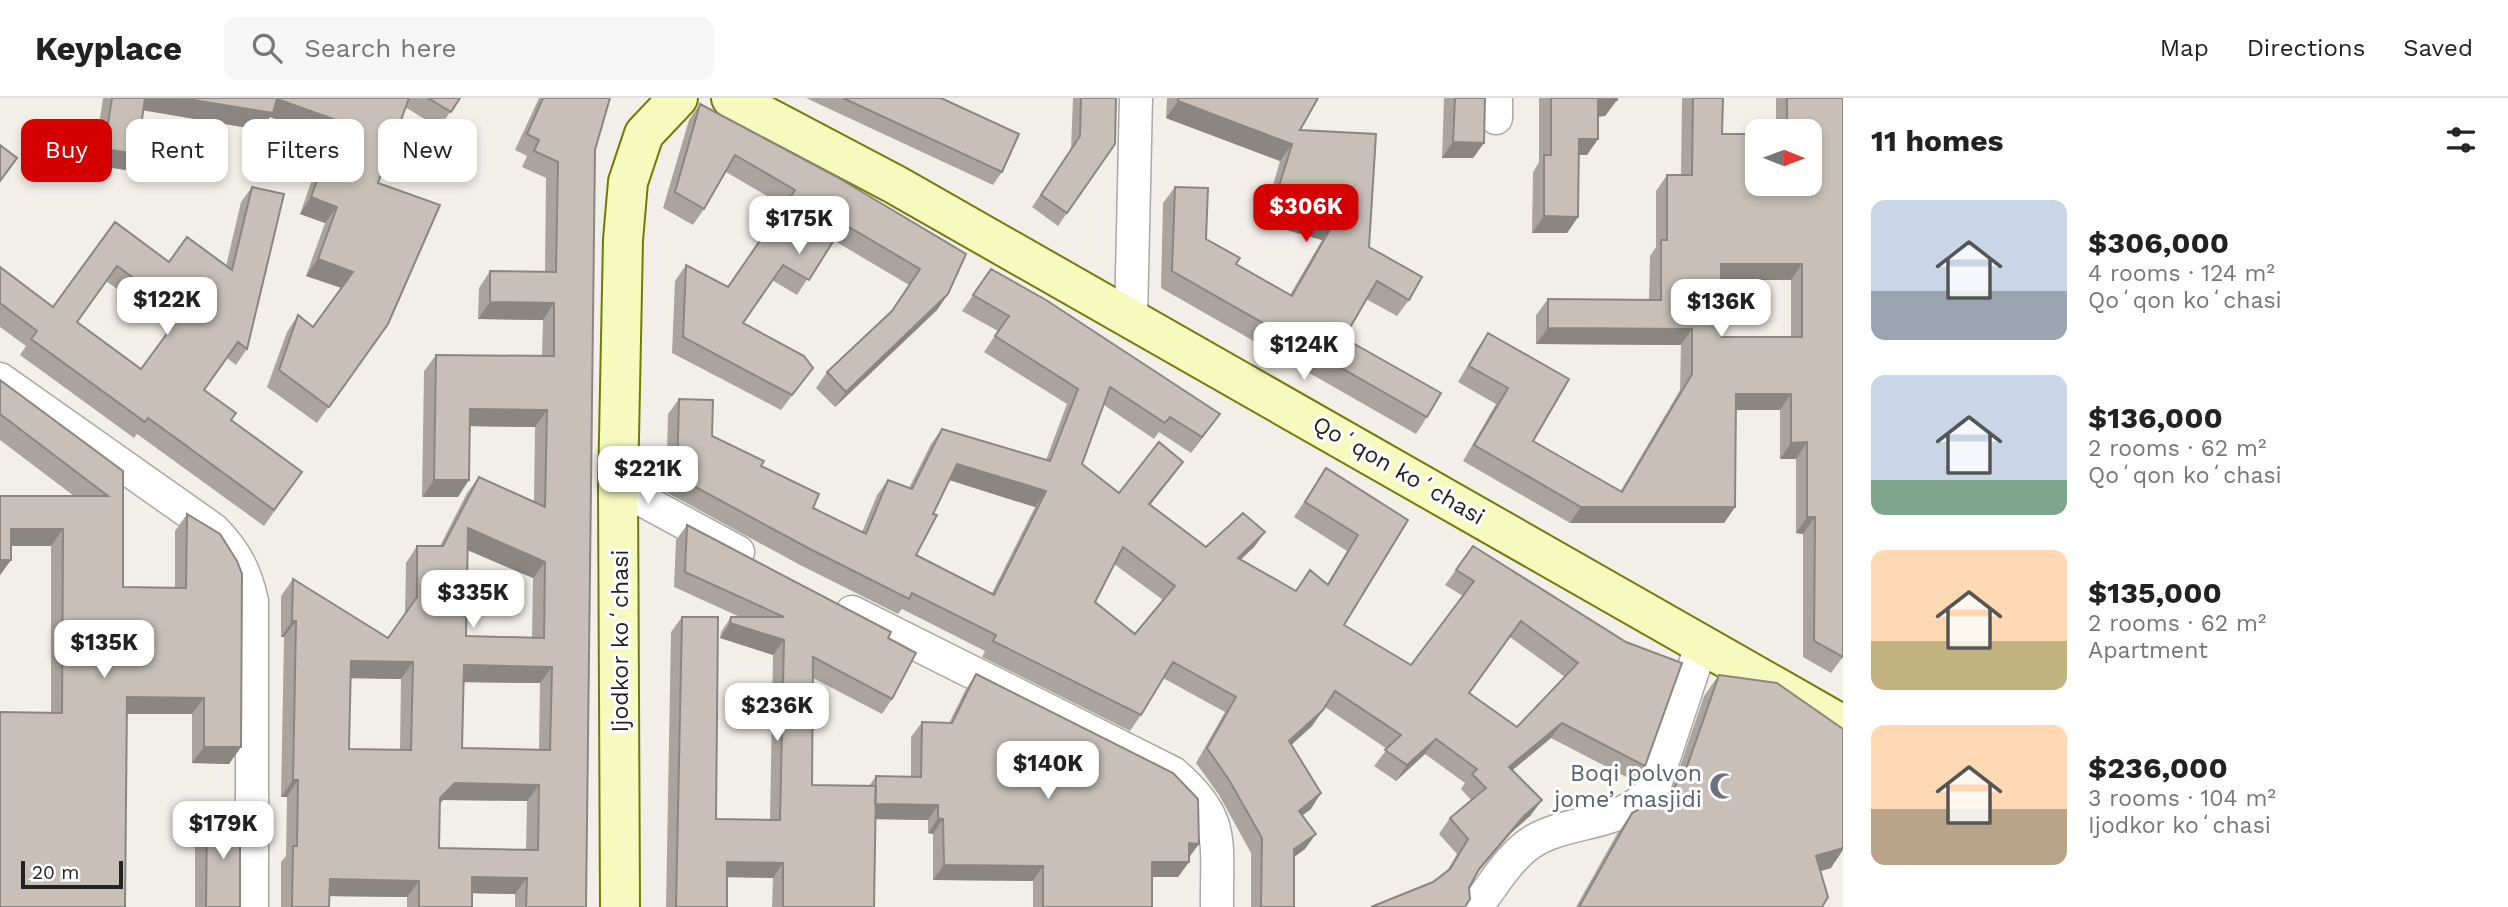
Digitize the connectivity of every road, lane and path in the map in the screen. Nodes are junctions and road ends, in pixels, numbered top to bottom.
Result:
1 (678, 98) edge
2 (731, 98) edge
3 (1136, 98) edge
4 (1131, 318) junction
5 (0, 379) edge
6 (618, 487) junction
7 (768, 569) edge
8 (828, 600) edge
9 (1702, 643) junction
10 (1843, 725) edge
11 (252, 907) edge
12 (620, 907) edge
13 (1217, 907) edge
14 (1476, 907) edge

1 - 6 main road, Ijodkor koʻchasi
2 - 4 main road, Qoʻqon koʻchasi
3 - 4 street
4 - 9 main road, Qoʻqon koʻchasi
5 - 11 street
6 - 7 street
6 - 12 main road, Ijodkor koʻchasi
8 - 13 street
9 - 10 main road, Qoʻqon koʻchasi
9 - 14 street

